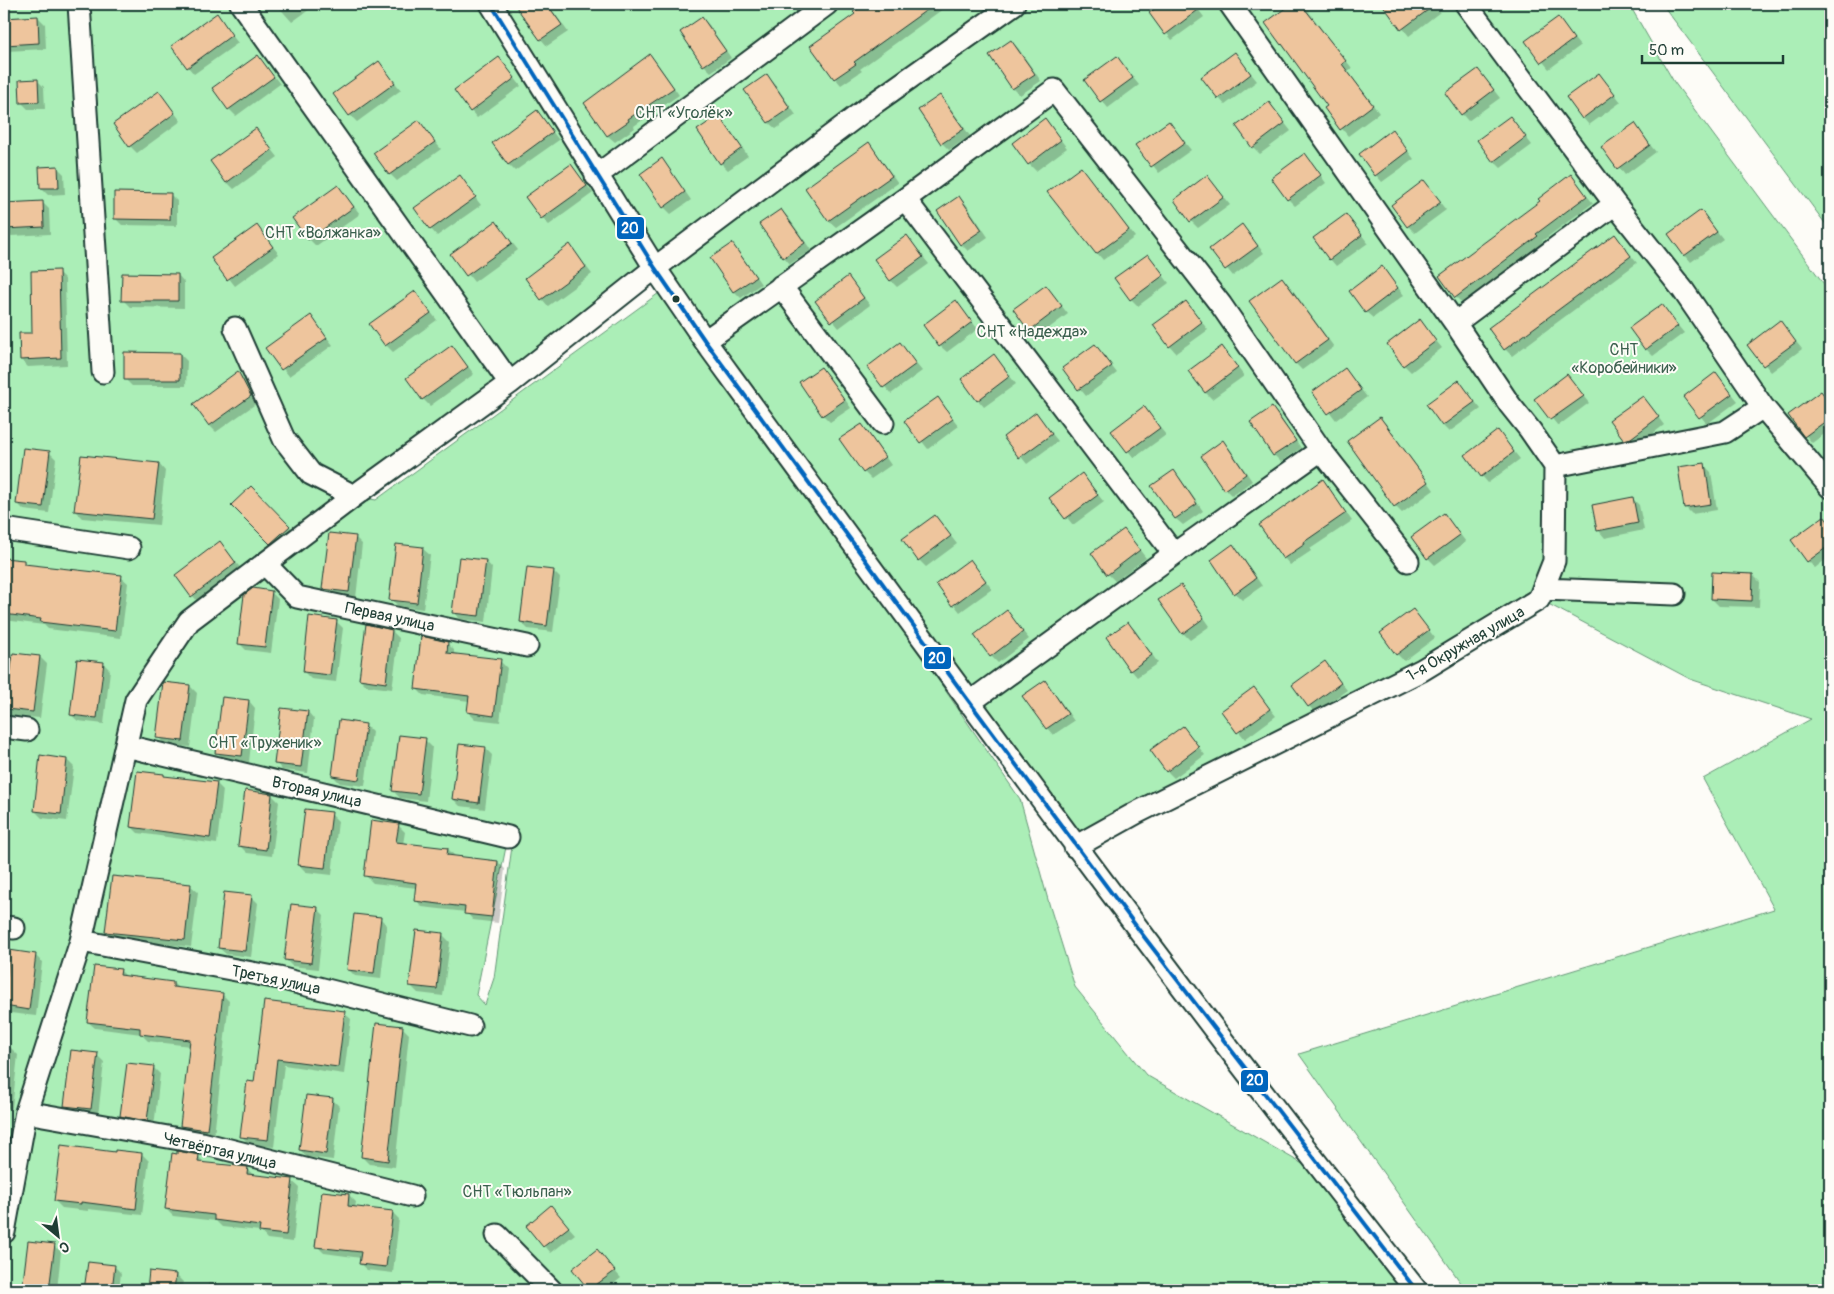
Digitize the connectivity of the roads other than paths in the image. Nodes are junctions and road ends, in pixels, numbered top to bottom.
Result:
1 (79, 4) edge
2 (241, 4) edge
3 (490, 4) edge
4 (827, 4) edge
5 (1014, 4) edge
6 (1230, 4) edge
7 (1466, 4) edge
8 (596, 176) junction
9 (905, 199) junction
10 (1615, 204) junction
11 (655, 268) junction
12 (781, 286) junction
13 (1455, 323) junction
14 (235, 328) dead end
15 (705, 341) junction
16 (103, 372) dead end
17 (510, 383) junction
18 (1763, 407) junction
19 (883, 423) dead end
20 (1321, 450) junction
21 (1555, 466) junction
22 (1830, 487) edge
23 (354, 496) junction
24 (4, 528) edge
25 (129, 548) dead end
26 (1174, 554) junction
27 (1408, 561) dead end
28 (264, 564) junction
29 (1543, 589) junction
30 (1674, 594) dead end
31 (527, 646) dead end
32 (969, 703) junction
33 (4, 727) edge
34 (27, 730) dead end
35 (126, 746) junction
36 (508, 837) dead end
37 (1075, 847) junction
38 (81, 941) junction
39 (470, 1026) dead end
40 (26, 1112) junction
41 (412, 1196) dead end
42 (4, 1232) edge
43 (497, 1235) dead end
44 (551, 1290) edge
45 (1416, 1290) edge

1 - 16 street
2 - 17 street
3 - 8 street
4 - 8 street
5 - 11 street
6 - 13 street
7 - 10 street
8 - 11 street
9 - 12 street
9 - 20 street
9 - 26 street
10 - 13 street
10 - 18 street
11 - 15 street
11 - 17 street
12 - 15 street
12 - 19 street
13 - 21 street
14 - 23 street
15 - 32 street
17 - 23 street
18 - 21 street
18 - 22 street
20 - 26 street
20 - 27 street
21 - 29 street, 1-я Окружная улица
23 - 28 street
24 - 25 street
26 - 32 street
28 - 31 street, Первая улица
28 - 35 street
29 - 30 street
29 - 37 street, 1-я Окружная улица
32 - 37 street
33 - 34 street
35 - 36 street, Вторая улица
35 - 38 street
37 - 45 street
38 - 39 street, Третья улица
38 - 40 street
40 - 41 street, Четвёртая улица
40 - 42 street
43 - 44 street

